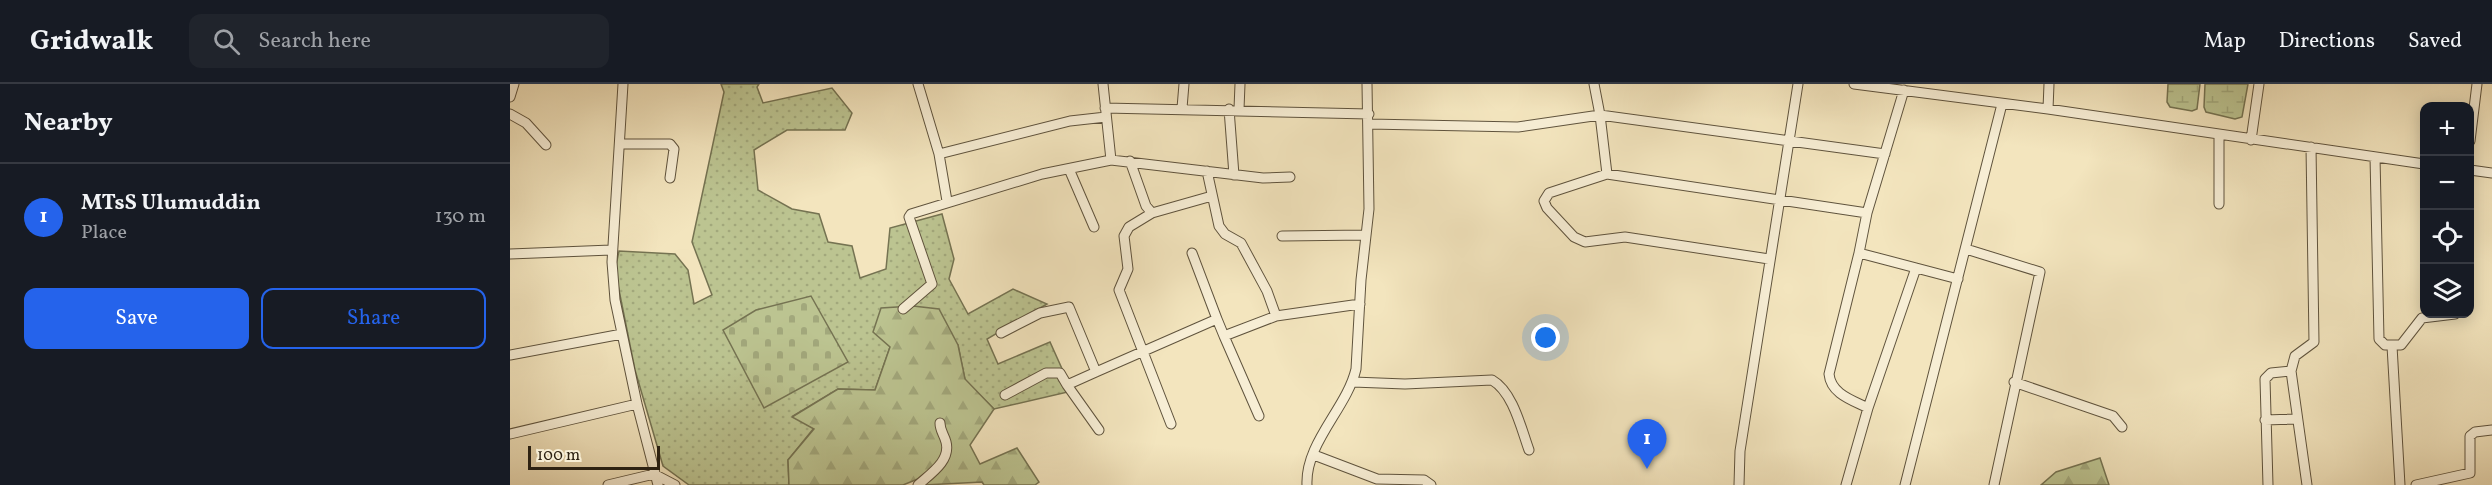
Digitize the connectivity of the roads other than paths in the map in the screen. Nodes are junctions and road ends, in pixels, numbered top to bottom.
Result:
1 (514, 84) edge
2 (623, 84) edge
3 (918, 84) edge
4 (1104, 84) edge
5 (1184, 84) edge
6 (1240, 84) edge
7 (1367, 84) edge
8 (1594, 84) edge
9 (1798, 84) edge
10 (1854, 84) edge
11 (2049, 84) edge
12 (2259, 84) edge
13 (2477, 84) edge
14 (1878, 85) edge
15 (1904, 90) junction
16 (510, 97) edge
17 (2002, 104) junction
18 (2474, 105) edge
19 (1182, 108) junction
20 (1234, 109) junction
21 (2048, 109) junction
22 (1106, 112) junction
23 (510, 114) edge
24 (1600, 115) junction
25 (1369, 119) junction
26 (2219, 135) junction
27 (2251, 140) junction
28 (1789, 141) junction
29 (620, 144) junction
30 (546, 145) dead end
31 (2311, 147) junction
32 (939, 154) junction
33 (1885, 154) junction
34 (2375, 157) junction
35 (1111, 160) junction
36 (1130, 161) junction
37 (2420, 163) edge
38 (1069, 169) junction
39 (2474, 170) edge
40 (1207, 171) junction
41 (2492, 172) edge
42 (1607, 174) junction
43 (1234, 175) junction
44 (1290, 177) dead end
45 (670, 178) dead end
46 (1212, 196) junction
47 (1779, 198) junction
48 (947, 201) junction
49 (2219, 204) dead end
50 (1152, 213) junction
51 (1867, 213) junction
52 (1094, 227) dead end
53 (1282, 236) dead end
54 (1366, 236) junction
55 (1966, 249) junction
56 (611, 250) junction
57 (1192, 253) dead end
58 (1859, 253) junction
59 (510, 254) edge
60 (1769, 259) junction
61 (1916, 268) junction
62 (1958, 279) junction
63 (1360, 304) junction
64 (903, 309) dead end
65 (1276, 316) junction
66 (2422, 318) edge
67 (1217, 319) junction
68 (1001, 333) dead end
69 (622, 334) junction
70 (1224, 336) junction
71 (2392, 346) junction
72 (1144, 352) junction
73 (510, 355) edge
74 (2291, 371) junction
75 (1096, 372) junction
76 (1353, 382) junction
77 (2014, 382) junction
78 (1067, 385) junction
79 (1005, 395) dead end
80 (637, 404) junction
81 (1868, 408) junction
82 (1259, 416) dead end
83 (2297, 419) junction
84 (2265, 420) junction
85 (940, 423) dead end
86 (1171, 424) dead end
87 (2122, 427) dead end
88 (1099, 430) dead end
89 (2492, 430) edge
90 (510, 434) edge
91 (1529, 450) dead end
92 (1314, 455) junction
93 (654, 474) junction
94 (1305, 483) edge
95 (608, 485) edge
96 (658, 485) edge
97 (675, 485) edge
98 (918, 485) edge
99 (1431, 485) edge
100 (1739, 485) edge
101 (1846, 485) edge
102 (1905, 485) edge
103 (1994, 485) edge
104 (2268, 485) edge
105 (2307, 485) edge
106 (2400, 485) edge
107 (2416, 485) edge

1 - 16 street
2 - 29 street
3 - 32 street
4 - 22 street
5 - 19 street
6 - 20 street
7 - 25 street
8 - 24 street
9 - 28 street
10 - 14 street
11 - 21 street
12 - 27 street
13 - 18 street
14 - 15 street
15 - 17 street
15 - 33 street
17 - 21 street
17 - 55 street
19 - 20 street
19 - 22 street
20 - 25 street
20 - 43 street
21 - 26 street
22 - 32 street
22 - 35 street
23 - 30 street
24 - 25 street
24 - 28 street
24 - 42 street
25 - 54 street
26 - 27 street
26 - 49 street
27 - 31 street
28 - 33 street
28 - 47 street
29 - 45 street
29 - 56 street
31 - 34 street
31 - 74 street
32 - 48 street
33 - 51 street
34 - 37 street
34 - 71 street
35 - 36 street
35 - 38 street
36 - 40 street
36 - 50 street
38 - 48 street
38 - 52 street
39 - 41 street
40 - 43 street
40 - 46 street
42 - 47 street
42 - 60 street
43 - 44 street
46 - 50 street
46 - 65 street
47 - 51 street
47 - 60 street
48 - 64 street
50 - 72 street
51 - 58 street
53 - 54 street
54 - 63 street
55 - 62 street
55 - 77 street
56 - 59 street
56 - 69 street
57 - 67 street
58 - 61 street
58 - 81 street
60 - 100 street
61 - 62 street
61 - 81 street
62 - 102 street
63 - 65 street
63 - 76 street
65 - 70 street
66 - 71 street
67 - 70 street
67 - 72 street
68 - 75 street
69 - 73 street
69 - 80 street
70 - 82 street
71 - 106 street
72 - 75 street
72 - 86 street
74 - 83 street
74 - 84 street
75 - 78 street
76 - 91 street
76 - 92 street
77 - 87 street
77 - 103 street
78 - 79 street
78 - 88 street
80 - 90 street
80 - 93 street
81 - 101 street
83 - 84 street
83 - 105 street
84 - 104 street
85 - 98 street
89 - 107 street
92 - 94 street
92 - 99 street
93 - 95 street
93 - 96 street
93 - 97 street

